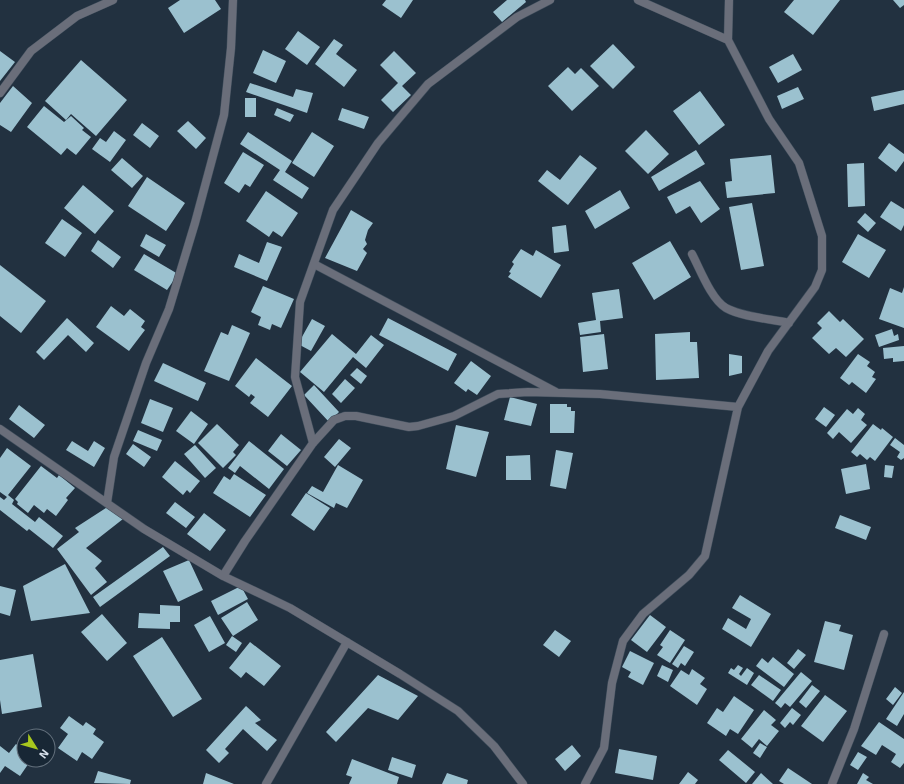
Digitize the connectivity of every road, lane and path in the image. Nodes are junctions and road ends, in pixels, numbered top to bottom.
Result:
1 (113, 0) edge
2 (233, 0) edge
3 (550, 0) edge
4 (638, 0) edge
5 (729, 0) edge
6 (728, 40) junction
7 (0, 93) edge
8 (692, 254) dead end
9 (314, 264) junction
10 (789, 323) junction
11 (557, 393) junction
12 (738, 407) junction
13 (0, 429) edge
14 (313, 442) junction
15 (107, 503) junction
16 (223, 576) junction
17 (884, 634) dead end
18 (347, 642) junction
19 (266, 784) edge
20 (523, 784) edge
21 (586, 784) edge
22 (832, 784) edge

1 - 7 street
2 - 15 street
3 - 9 street
4 - 6 street
5 - 6 street
6 - 10 street
8 - 10 street
9 - 11 street
9 - 14 street
10 - 12 street
11 - 12 street
11 - 14 street
12 - 21 street
13 - 15 street
14 - 16 street
15 - 16 street
16 - 18 street
17 - 22 street
18 - 19 street
18 - 20 street

